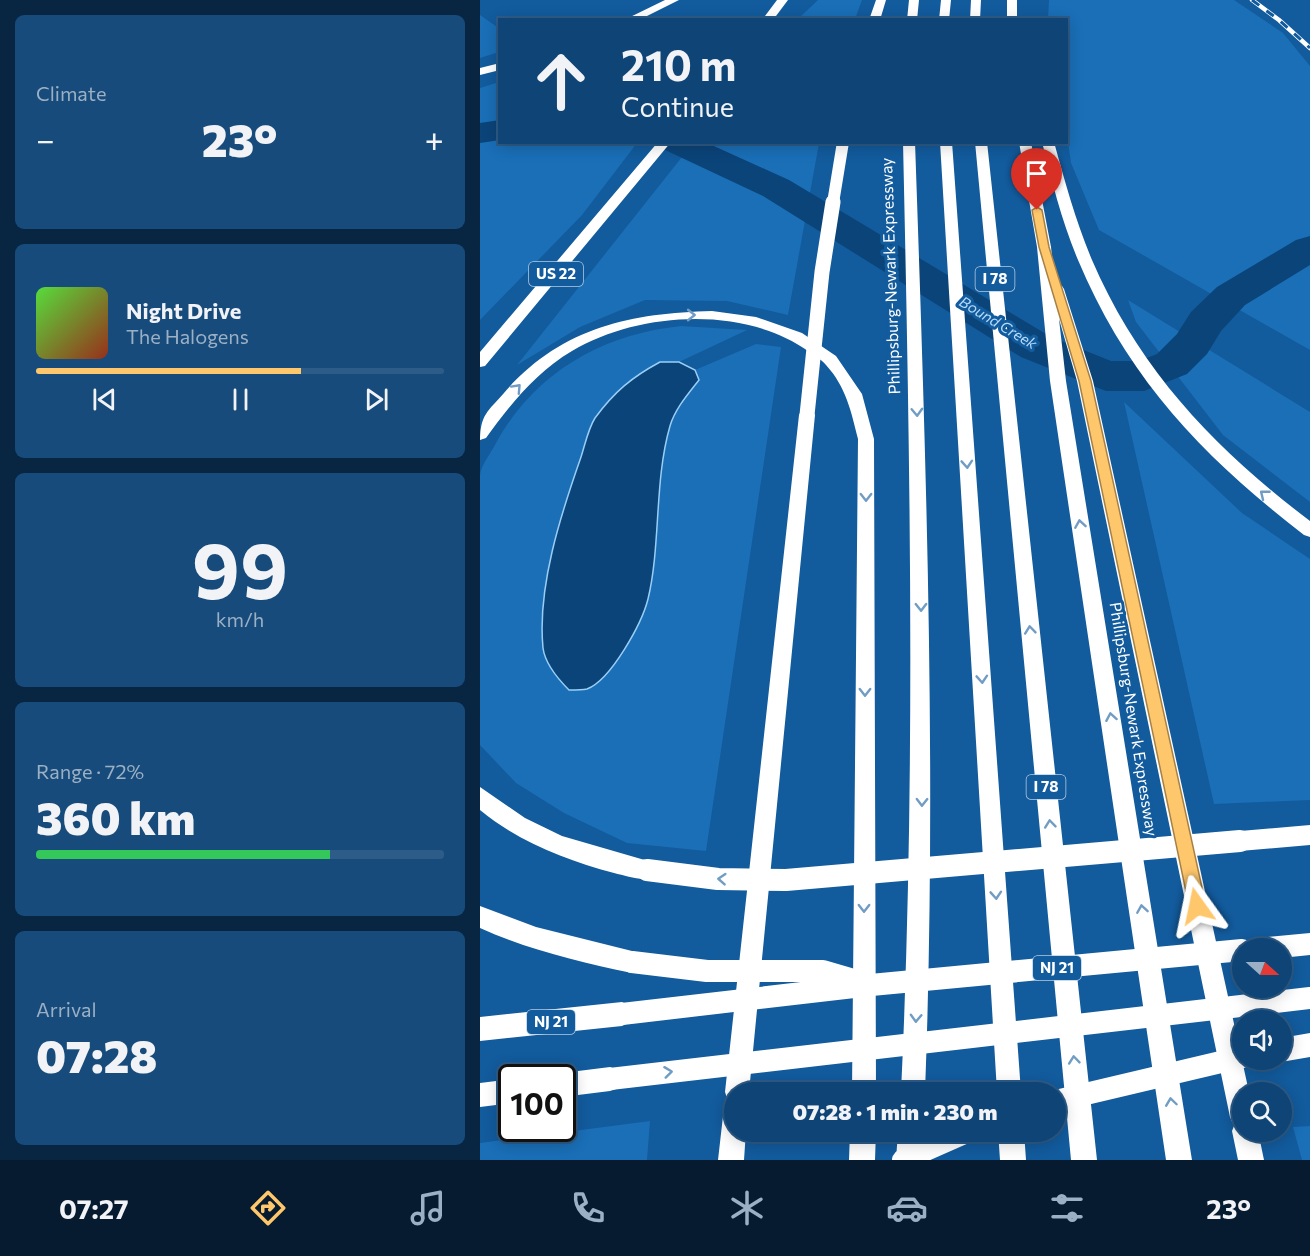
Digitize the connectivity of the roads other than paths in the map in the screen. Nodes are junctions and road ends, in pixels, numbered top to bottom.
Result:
1 (674, 0) edge
2 (783, 0) edge
3 (881, 0) edge
4 (914, 0) edge
5 (946, 0) edge
6 (976, 0) edge
7 (1012, 0) edge
8 (634, 18) edge
9 (769, 18) edge
10 (875, 18) edge
11 (912, 18) edge
12 (944, 18) edge
13 (975, 18) edge
14 (1012, 18) edge
15 (498, 67) edge
16 (480, 72) edge
17 (663, 144) edge
18 (843, 144) edge
19 (909, 144) edge
20 (946, 144) edge
21 (981, 144) edge
22 (1025, 144) edge
23 (1049, 144) edge
24 (1044, 247) junction
25 (512, 326) junction
26 (480, 354) edge
27 (480, 362) edge
28 (480, 434) edge
29 (1310, 530) edge
30 (480, 797) edge
31 (1310, 835) edge
32 (480, 916) edge
33 (1310, 944) edge
34 (1292, 946) edge
35 (1232, 951) edge
36 (871, 985) junction
37 (1310, 998) edge
38 (480, 1029) edge
39 (1310, 1045) edge
40 (1292, 1048) edge
41 (1232, 1059) edge
42 (738, 1082) edge
43 (864, 1082) edge
44 (913, 1082) edge
45 (1008, 1082) edge
46 (1235, 1082) edge
47 (576, 1083) edge
48 (498, 1093) edge
49 (480, 1095) edge
50 (1066, 1098) edge
51 (732, 1142) edge
52 (863, 1142) edge
53 (910, 1142) edge
54 (944, 1142) edge
55 (1012, 1142) edge
56 (1247, 1142) edge
57 (730, 1160) edge
58 (862, 1160) edge
59 (903, 1160) edge
60 (909, 1160) edge
61 (1013, 1160) edge
62 (1084, 1160) edge
63 (1179, 1160) edge
64 (1251, 1160) edge

1 - 8 highway
2 - 9 highway
3 - 10 highway
4 - 11 highway
5 - 12 highway
6 - 13 highway
7 - 14 highway
15 - 16 highway
17 - 25 highway, US 22
18 - 42 highway, bridge
19 -> 44 highway, Phillipsburg-Newark Expressway
20 -> 45 highway, I 78
62 -> 21 highway, I 78
22 - 24 highway, Phillipsburg-Newark Expressway
29 -> 23 highway
24 - 46 highway
63 -> 24 highway, Phillipsburg-Newark Expressway
25 - 26 highway, US 22
25 - 27 highway
28 -> 43 highway
31 -> 30 highway, bridge
32 - 36 highway, bridge
33 - 34 highway
35 - 36 highway, NJ 21, bridge
36 - 38 highway, NJ 21, bridge
47 -> 37 highway, bridge
39 - 40 highway
41 - 50 highway, bridge
48 - 49 highway
51 - 57 highway
52 - 58 highway
53 - 60 highway
54 - 59 highway, bridge
55 - 61 highway
56 - 64 highway

